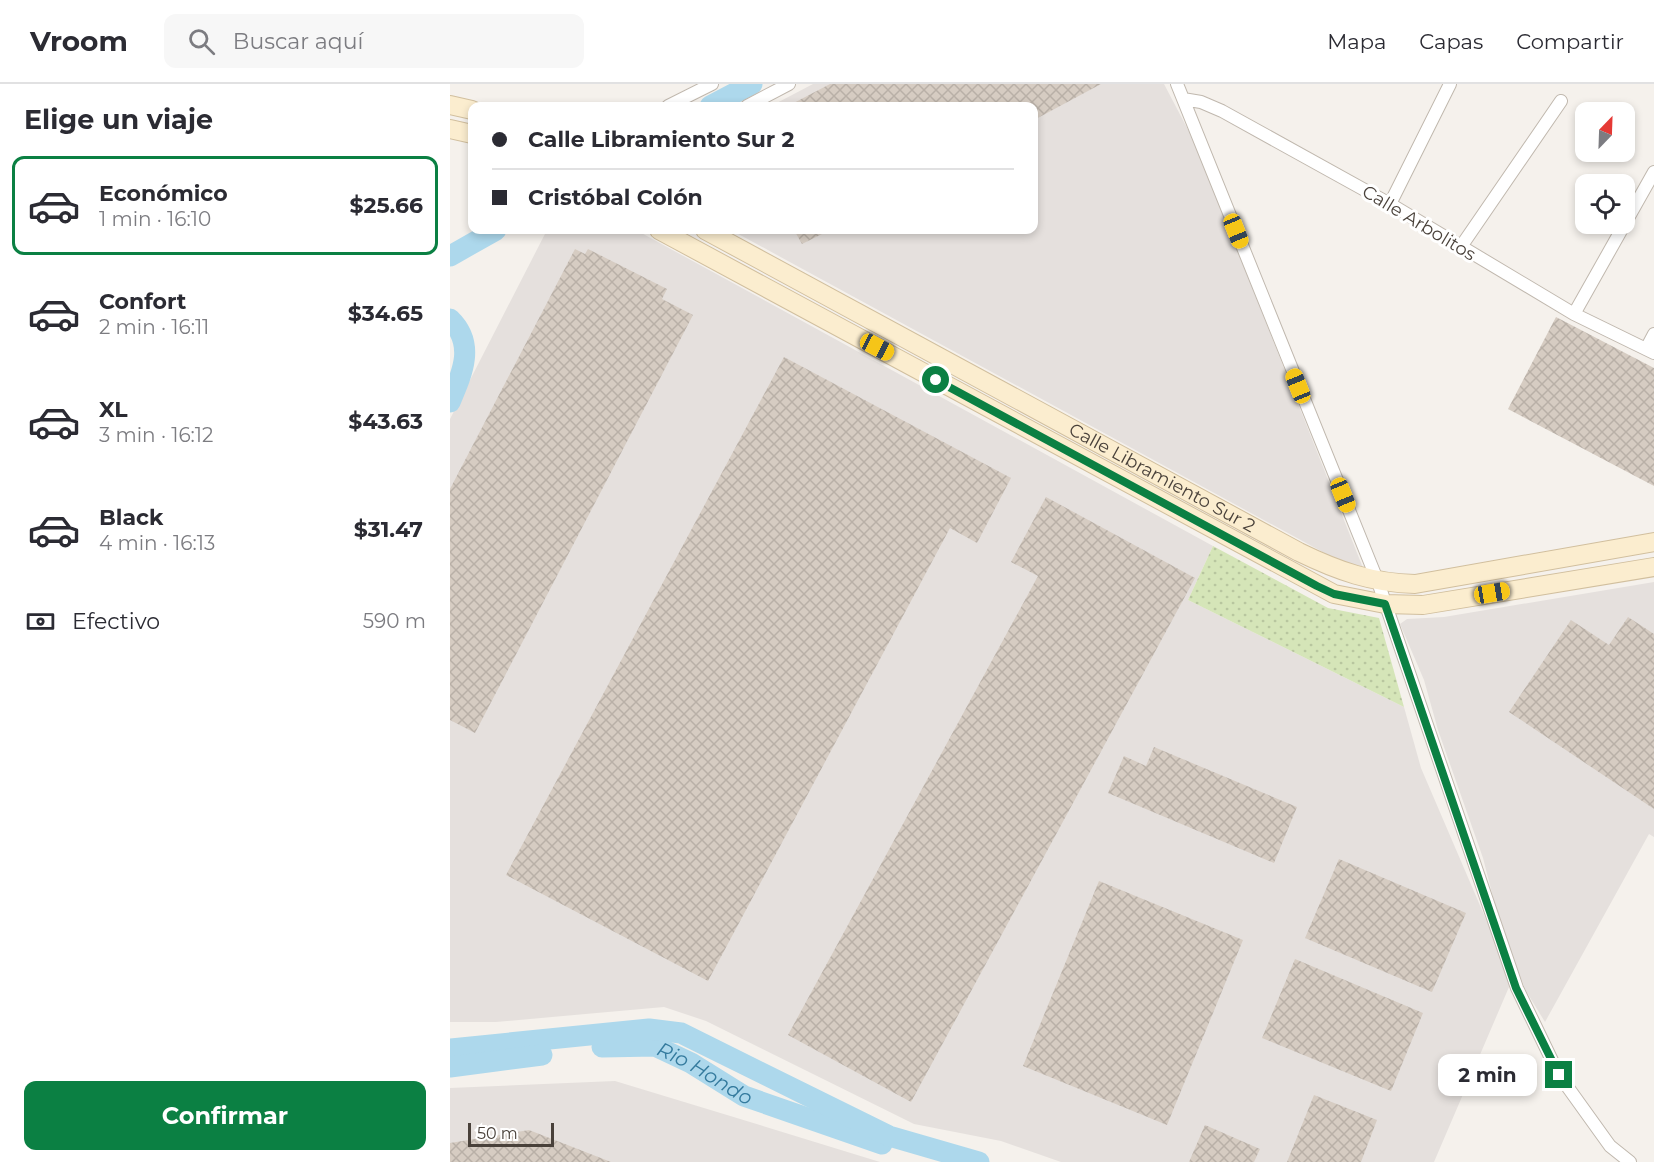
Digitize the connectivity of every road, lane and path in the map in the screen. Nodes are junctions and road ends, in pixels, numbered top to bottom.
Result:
1 (712, 84) edge
2 (789, 84) edge
3 (1177, 84) edge
4 (1450, 84) edge
5 (1183, 99) junction
6 (1561, 101) dead end
7 (676, 102) edge
8 (755, 102) edge
9 (450, 105) edge
10 (468, 109) edge
11 (450, 129) edge
12 (468, 133) edge
13 (1654, 172) edge
14 (1390, 204) junction
15 (666, 234) edge
16 (712, 234) edge
17 (1460, 248) junction
18 (779, 270) junction
19 (808, 285) junction
20 (769, 289) junction
21 (797, 304) junction
22 (1574, 314) junction
23 (1654, 334) edge
24 (1650, 351) edge
25 (1066, 425) junction
26 (1056, 444) junction
27 (1239, 519) junction
28 (1229, 538) junction
29 (1654, 542) edge
30 (1654, 567) edge
31 (1378, 582) junction
32 (1385, 604) junction
33 (1630, 1162) edge

1 - 7 street
2 - 8 street
3 - 5 street
4 - 14 street
5 - 14 street, Calle Arbolitos
5 - 31 street
6 - 17 street
9 - 10 main road
11 - 12 main road
13 - 22 street
14 - 17 street, Calle Arbolitos
15 - 20 main road, Calle Libramiento Sur 2
16 - 18 main road, Calle Libramiento Sur 2
17 - 22 street, Calle Arbolitos
18 - 19 main road, Calle Libramiento Sur 2
18 - 20 main road
19 - 21 main road
19 - 25 main road, Calle Libramiento Sur 2
20 - 21 main road, Calle Libramiento Sur 2
21 - 26 main road, Calle Libramiento Sur 2
22 - 24 street, Calle Arbolitos
23 - 24 street
25 - 26 main road
25 - 27 main road, Calle Libramiento Sur 2
26 - 28 main road, Calle Libramiento Sur 2
27 - 28 main road
27 - 31 main road, Calle Libramiento Sur 2
28 - 32 main road, Calle Libramiento Sur 2
29 - 31 main road, Calle Libramiento Sur 2
30 - 32 main road, Calle Libramiento Sur 2
31 - 32 street
32 - 33 street

